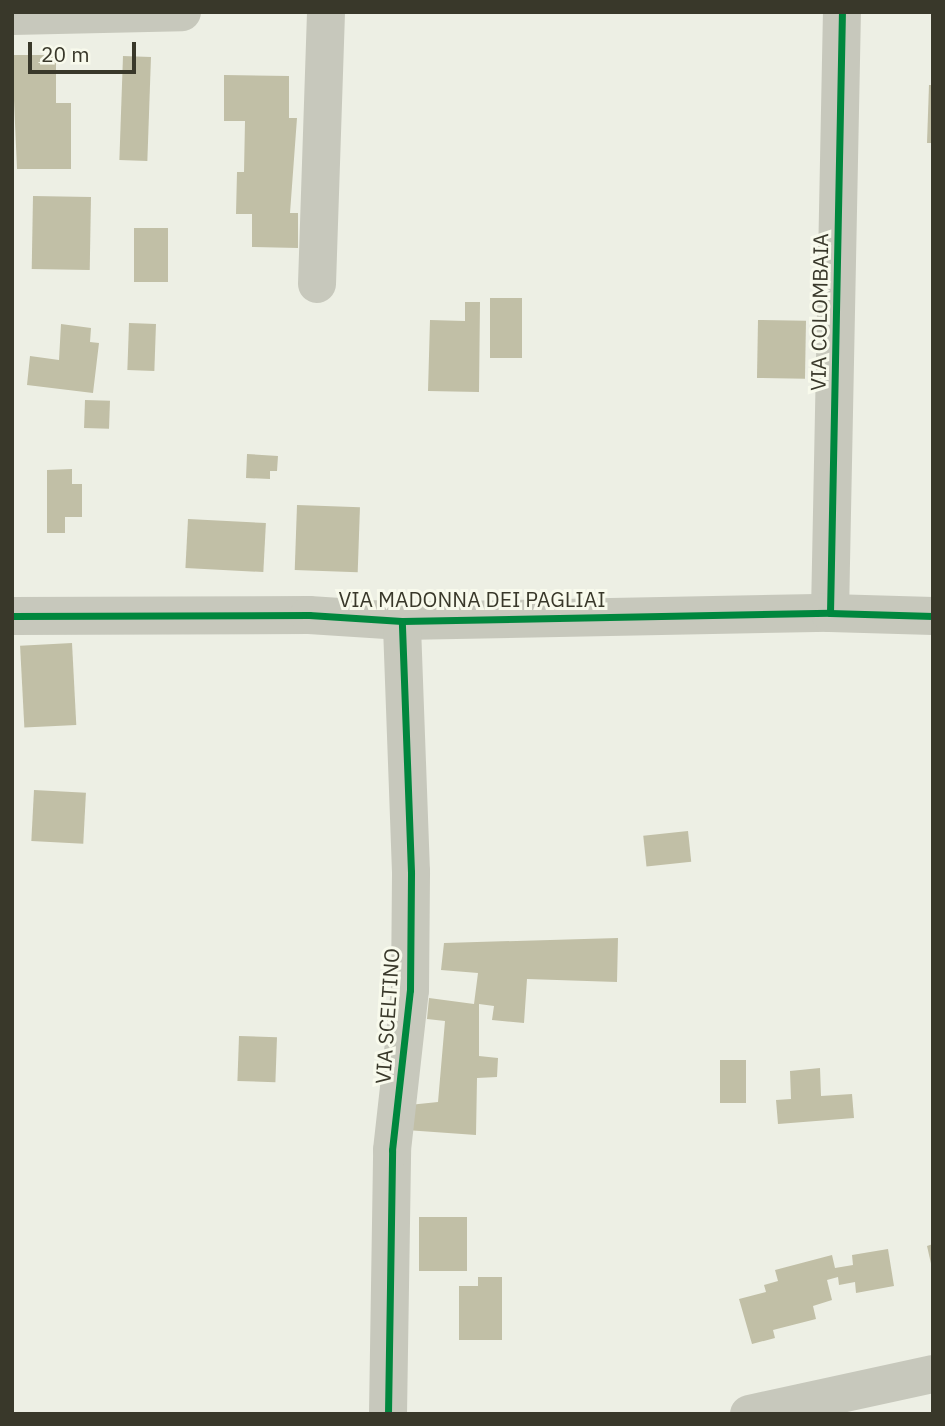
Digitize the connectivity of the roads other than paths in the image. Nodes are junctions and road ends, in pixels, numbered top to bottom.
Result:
1 (181, 12) edge
2 (326, 12) edge
3 (842, 12) edge
4 (12, 16) edge
5 (317, 284) dead end
6 (830, 613) junction
7 (12, 616) edge
8 (933, 616) edge
9 (402, 621) junction
10 (933, 1374) edge
11 (388, 1414) edge
12 (749, 1414) edge

1 - 4 street
2 - 5 street
3 - 6 street, VIA COLOMBAIA
6 - 8 street, VIA MADONNA DEI PAGLIAI
6 - 9 street, VIA MADONNA DEI PAGLIAI
7 - 9 street, VIA MADONNA DEI PAGLIAI
9 - 11 street, VIA SCELTINO
10 - 12 street

